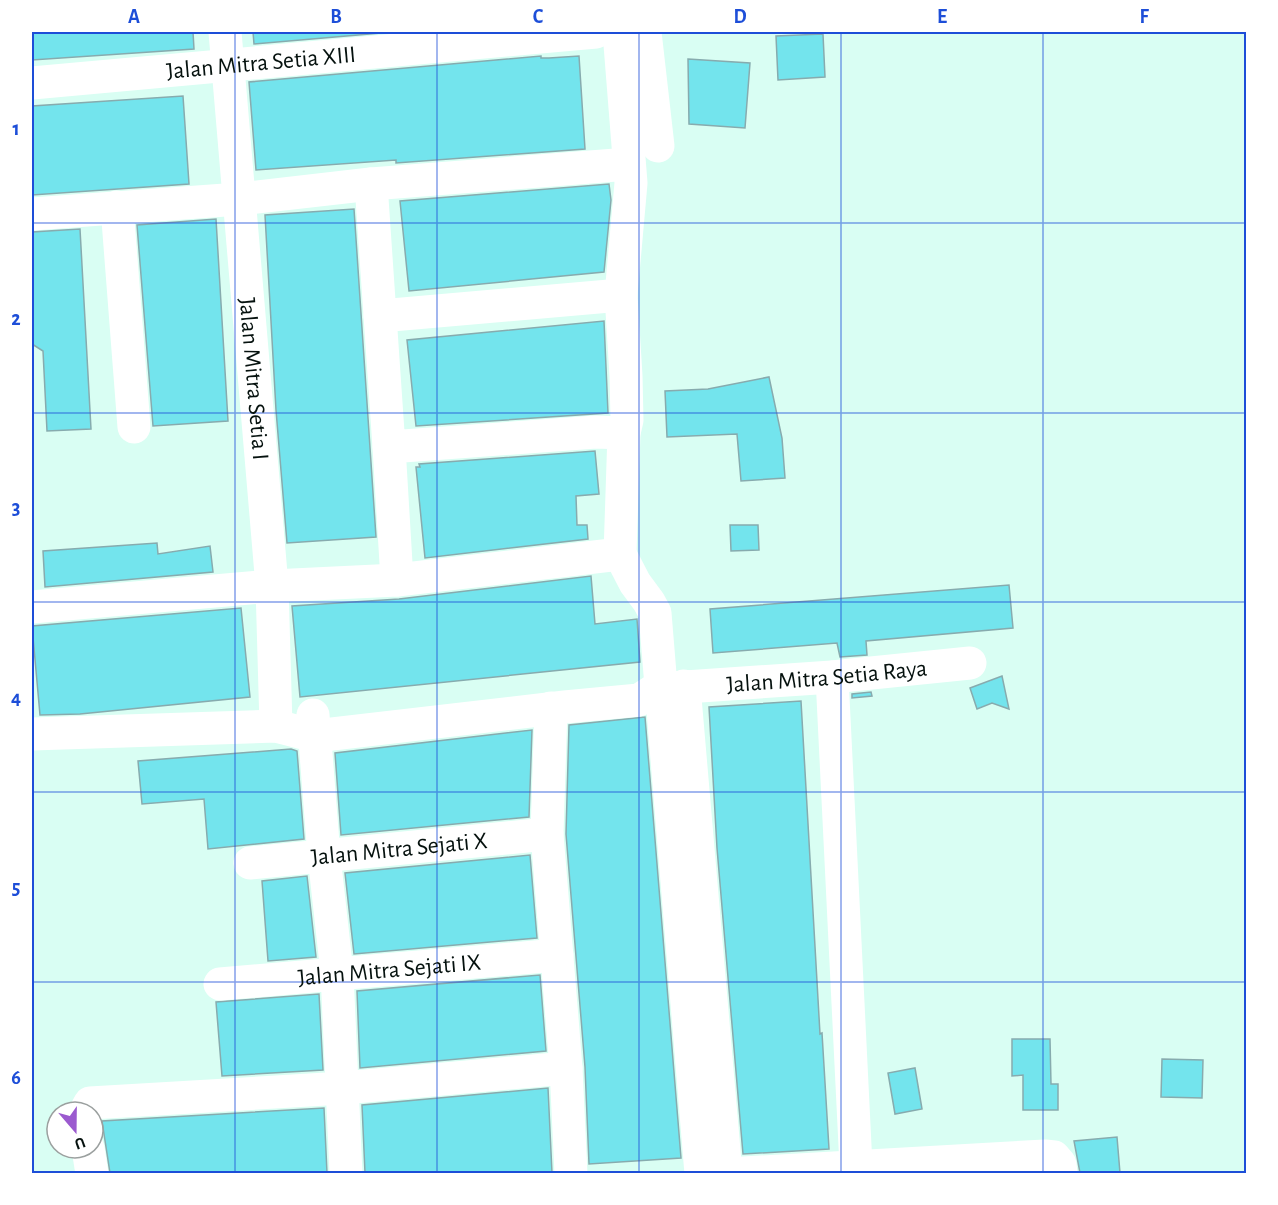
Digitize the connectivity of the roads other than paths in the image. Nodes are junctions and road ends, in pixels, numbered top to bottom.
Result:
1 (225, 32) edge
2 (596, 32) edge
3 (619, 32) edge
4 (645, 32) edge
5 (229, 65) junction
6 (32, 83) edge
7 (658, 146) dead end
8 (629, 164) junction
9 (371, 184) junction
10 (239, 199) junction
11 (117, 207) junction
12 (32, 214) edge
13 (621, 295) junction
14 (380, 316) junction
15 (134, 427) dead end
16 (624, 434) junction
17 (389, 447) junction
18 (620, 554) junction
19 (397, 580) junction
20 (272, 586) junction
21 (32, 607) edge
22 (970, 663) dead end
23 (832, 676) junction
24 (669, 687) junction
25 (551, 708) junction
26 (298, 726) junction
27 (32, 734) edge
28 (548, 834) junction
29 (324, 856) junction
30 (250, 864) dead end
31 (557, 955) junction
32 (337, 973) junction
33 (220, 984) dead end
34 (566, 1068) junction
35 (343, 1088) junction
36 (105, 1102) edge
37 (856, 1166) junction
38 (346, 1173) edge
39 (571, 1173) edge
40 (701, 1173) edge
41 (726, 1173) edge
42 (1061, 1173) edge

1 - 5 street, Jalan Mitra Setia I
2 - 5 street, Jalan Mitra Setia XIII
3 - 8 street
4 - 7 street
5 - 6 street, Jalan Mitra Setia XIII
5 - 10 street, Jalan Mitra Setia I
8 - 9 street
8 - 13 street
9 - 10 street
9 - 14 street
10 - 11 street
10 - 20 street, Jalan Mitra Setia I
11 - 12 street
11 - 15 street
13 - 14 street
13 - 16 street
14 - 17 street
16 - 17 street
16 - 18 street
17 - 19 street
18 - 19 street
18 - 24 street
19 - 20 street
20 - 21 street
20 - 26 street, Jalan Mitra Setia I
22 - 23 street, Jalan Mitra Setia Raya
23 - 24 street, Jalan Mitra Setia Raya
23 - 37 street
24 - 25 street
24 - 26 street
24 - 40 street
24 - 41 street
25 - 26 street
25 - 28 street
26 - 27 street
26 - 29 street, Jalan Mitra Setia I
28 - 29 street, Jalan Mitra Sejati X
28 - 31 street
29 - 30 street, Jalan Mitra Sejati X
29 - 32 street, Jalan Mitra Setia I
31 - 32 street, Jalan Mitra Sejati IX
31 - 34 street
32 - 33 street, Jalan Mitra Sejati IX
32 - 35 street, Jalan Mitra Setia I
34 - 35 street
34 - 39 street
35 - 36 street
35 - 38 street, Jalan Mitra Setia I
37 - 41 street
37 - 42 street

